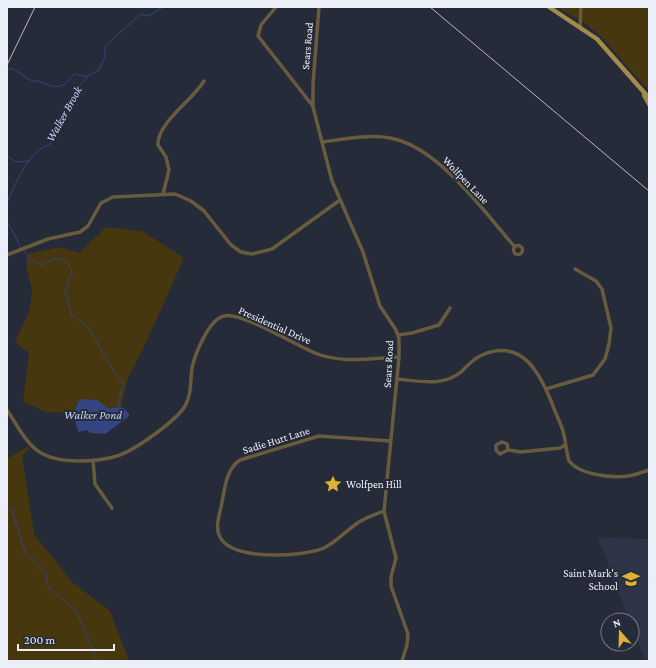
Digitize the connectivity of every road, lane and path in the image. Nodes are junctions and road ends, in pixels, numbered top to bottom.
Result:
1 (276, 7) edge
2 (319, 7) edge
3 (549, 7) edge
4 (581, 7) edge
5 (580, 26) junction
6 (204, 81) dead end
7 (643, 92) junction
8 (649, 98) edge
9 (649, 104) edge
10 (313, 106) junction
11 (322, 142) junction
12 (163, 194) junction
13 (340, 200) junction
14 (515, 247) dead end
15 (7, 255) edge
16 (575, 269) dead end
17 (450, 308) dead end
18 (398, 335) junction
19 (399, 357) junction
20 (397, 379) junction
21 (546, 389) junction
22 (8, 413) edge
23 (390, 441) junction
24 (565, 445) junction
25 (508, 450) dead end
26 (93, 460) junction
27 (649, 470) edge
28 (112, 508) dead end
29 (384, 511) junction
30 (402, 661) edge

1 - 10 street
2 - 10 street, Sears Road
3 - 5 main road
4 - 5 street
5 - 7 main road
6 - 12 street
7 - 8 main road
7 - 9 main road
10 - 11 street, Sears Road
11 - 13 street, Sears Road
11 - 14 street, Wolfpen Lane
12 - 13 street
12 - 15 street
13 - 18 street, Sears Road
16 - 21 street
17 - 18 street
18 - 19 street, Sears Road
19 - 20 street, Sears Road
19 - 26 street, Presidential Drive
20 - 21 street
20 - 23 street, Sears Road
21 - 24 street
22 - 26 street, Presidential Drive
23 - 29 street, Sears Road
23 - 29 street, Sadie Hutt Lane
24 - 25 street
24 - 27 street
26 - 28 street
29 - 30 street, Sears Road

